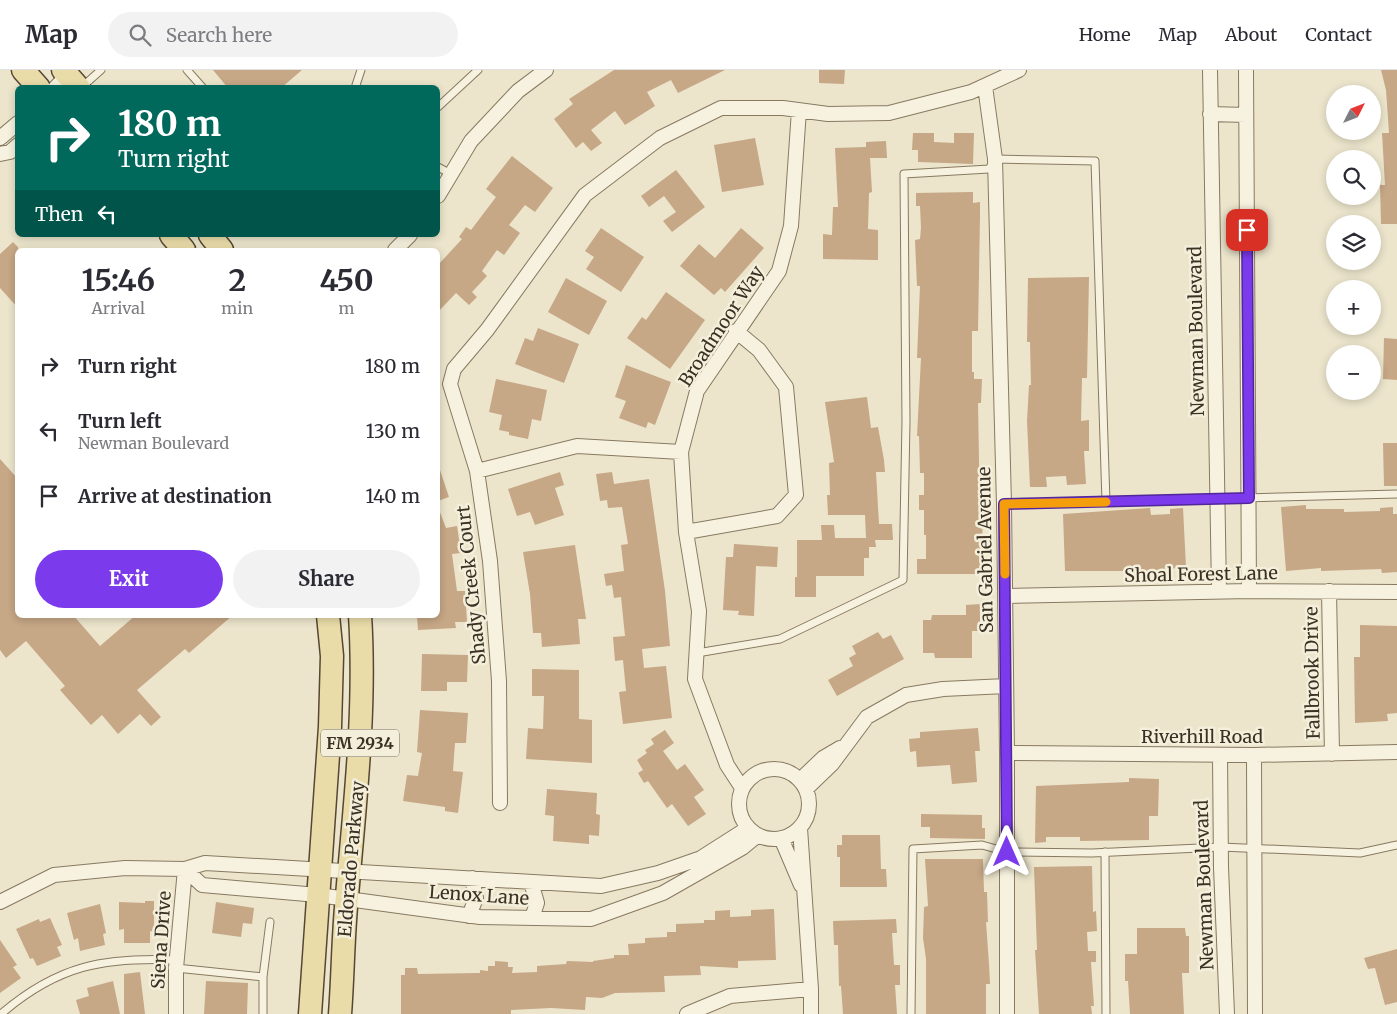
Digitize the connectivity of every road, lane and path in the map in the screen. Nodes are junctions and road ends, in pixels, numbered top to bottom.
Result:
1 (23, 70) edge
2 (101, 70) edge
3 (187, 70) edge
4 (360, 70) edge
5 (478, 70) edge
6 (546, 70) edge
7 (1019, 70) edge
8 (1210, 70) edge
9 (1246, 70) edge
10 (70, 80) edge
11 (36, 85) edge
12 (200, 85) edge
13 (356, 85) edge
14 (985, 86) junction
15 (440, 105) edge
16 (800, 110) junction
17 (1210, 114) junction
18 (1246, 116) junction
19 (15, 125) edge
20 (0, 138) edge
21 (15, 148) edge
22 (0, 154) edge
23 (995, 159) junction
24 (440, 169) edge
25 (451, 174) junction
26 (440, 193) edge
27 (173, 237) edge
28 (212, 237) edge
29 (408, 237) edge
30 (182, 248) edge
31 (220, 248) edge
32 (397, 248) edge
33 (736, 332) junction
34 (681, 452) junction
35 (477, 471) junction
36 (1397, 494) edge
37 (1249, 498) junction
38 (1218, 499) junction
39 (1106, 502) junction
40 (1004, 504) junction
41 (686, 532) junction
42 (1219, 591) junction
43 (1250, 591) junction
44 (1329, 591) junction
45 (1397, 592) edge
46 (1005, 596) junction
47 (328, 618) edge
48 (360, 618) edge
49 (697, 653) junction
50 (1006, 686) junction
51 (1397, 752) edge
52 (1007, 753) junction
53 (1220, 754) junction
54 (1332, 754) junction
55 (1254, 755) junction
56 (745, 784) junction
57 (803, 784) junction
58 (500, 803) dead end
59 (800, 828) junction
60 (753, 832) junction
61 (781, 838) junction
62 (1397, 845) edge
63 (1220, 847) junction
64 (1254, 849) junction
65 (1007, 852) junction
66 (1105, 852) junction
67 (185, 869) junction
68 (319, 870) junction
69 (349, 871) junction
70 (472, 878) junction
71 (531, 882) junction
72 (804, 892) junction
73 (318, 895) junction
74 (346, 899) junction
75 (0, 902) edge
76 (469, 916) junction
77 (532, 918) junction
78 (270, 922) dead end
79 (177, 964) junction
80 (263, 977) junction
81 (811, 989) junction
82 (1, 1014) edge
83 (176, 1014) edge
84 (263, 1014) edge
85 (310, 1014) edge
86 (340, 1014) edge
87 (687, 1014) edge
88 (811, 1014) edge
89 (911, 1014) edge
90 (1007, 1014) edge
91 (1106, 1014) edge
92 (1227, 1014) edge
93 (1255, 1014) edge

1 - 11 main road
2 - 10 lane
3 - 12 lane
4 - 13 lane
5 - 15 lane
6 - 25 street
7 - 14 street
8 - 17 street, Newman Boulevard
9 - 18 street
14 - 16 street
14 - 23 street, San Gabriel Avenue
16 - 33 street, Broadmoor Way
16 - 35 street, Shady Creek Court
17 - 18 street
17 - 38 street, Newman Boulevard
18 - 37 street
19 - 20 street
21 - 22 street
23 - 39 lane
23 - 40 street, San Gabriel Avenue
23 - 49 lane
24 - 25 lane
25 - 26 street
27 - 30 main road
28 - 31 main road
29 - 32 street
33 - 34 street, Broadmoor Way
33 - 41 street
34 - 35 street
34 - 41 street, Broadmoor Way
35 - 58 street, Shady Creek Court
36 - 37 lane
37 - 38 lane
37 - 43 street
38 - 39 lane
38 - 42 street, Newman Boulevard
39 - 40 lane
40 - 46 street, San Gabriel Avenue
41 - 49 street, Broadmoor Way
42 - 43 street, Shoal Forest Lane
42 - 46 street, Shoal Forest Lane
43 - 44 street, Shoal Forest Lane
44 - 45 street, Shoal Forest Lane
44 - 54 street, Fallbrook Drive
46 - 50 street, San Gabriel Avenue
47 - 68 main road, Eldorado Parkway / FM 2934
48 - 69 main road, Eldorado Parkway / FM 2934
49 - 56 street, Broadmoor Way
50 - 52 street, San Gabriel Avenue
50 - 57 street
51 - 54 street, Riverhill Road
52 - 53 street, Riverhill Road
52 - 65 street, San Gabriel Avenue
53 - 55 street, Riverhill Road
53 - 63 street, Newman Boulevard
54 - 55 street, Riverhill Road
55 - 64 street
56 - 57 street
56 - 60 street
57 - 59 street
59 - 61 street
59 - 72 street
60 - 61 street
60 - 71 street, Lenox Lane
60 - 77 street, Lenox Lane
61 - 72 street
62 - 64 lane
63 - 64 lane
63 - 66 lane
63 - 92 street, Newman Boulevard
64 - 93 street
65 - 66 lane
65 - 89 lane
65 - 90 street, San Gabriel Avenue
66 - 91 lane
67 - 68 street, Lenox Lane
67 - 73 street, Lenox Lane
67 - 75 street, Lenox Lane
67 - 79 street, Siena Drive
68 - 69 street, Lenox Lane
68 - 73 main road, Eldorado Parkway / FM 2934
69 - 70 street, Lenox Lane
69 - 74 main road, Eldorado Parkway / FM 2934
70 - 71 street, Lenox Lane
70 - 76 street
71 - 77 street
72 - 81 street
73 - 74 street, Lenox Lane
73 - 85 main road, Eldorado Parkway / FM 2934
74 - 76 street, Lenox Lane
74 - 86 main road, Eldorado Parkway / FM 2934
76 - 77 street, Lenox Lane
78 - 80 lane
79 - 80 lane
79 - 82 lane
79 - 83 street, Siena Drive
80 - 84 lane
81 - 87 street
81 - 88 street

